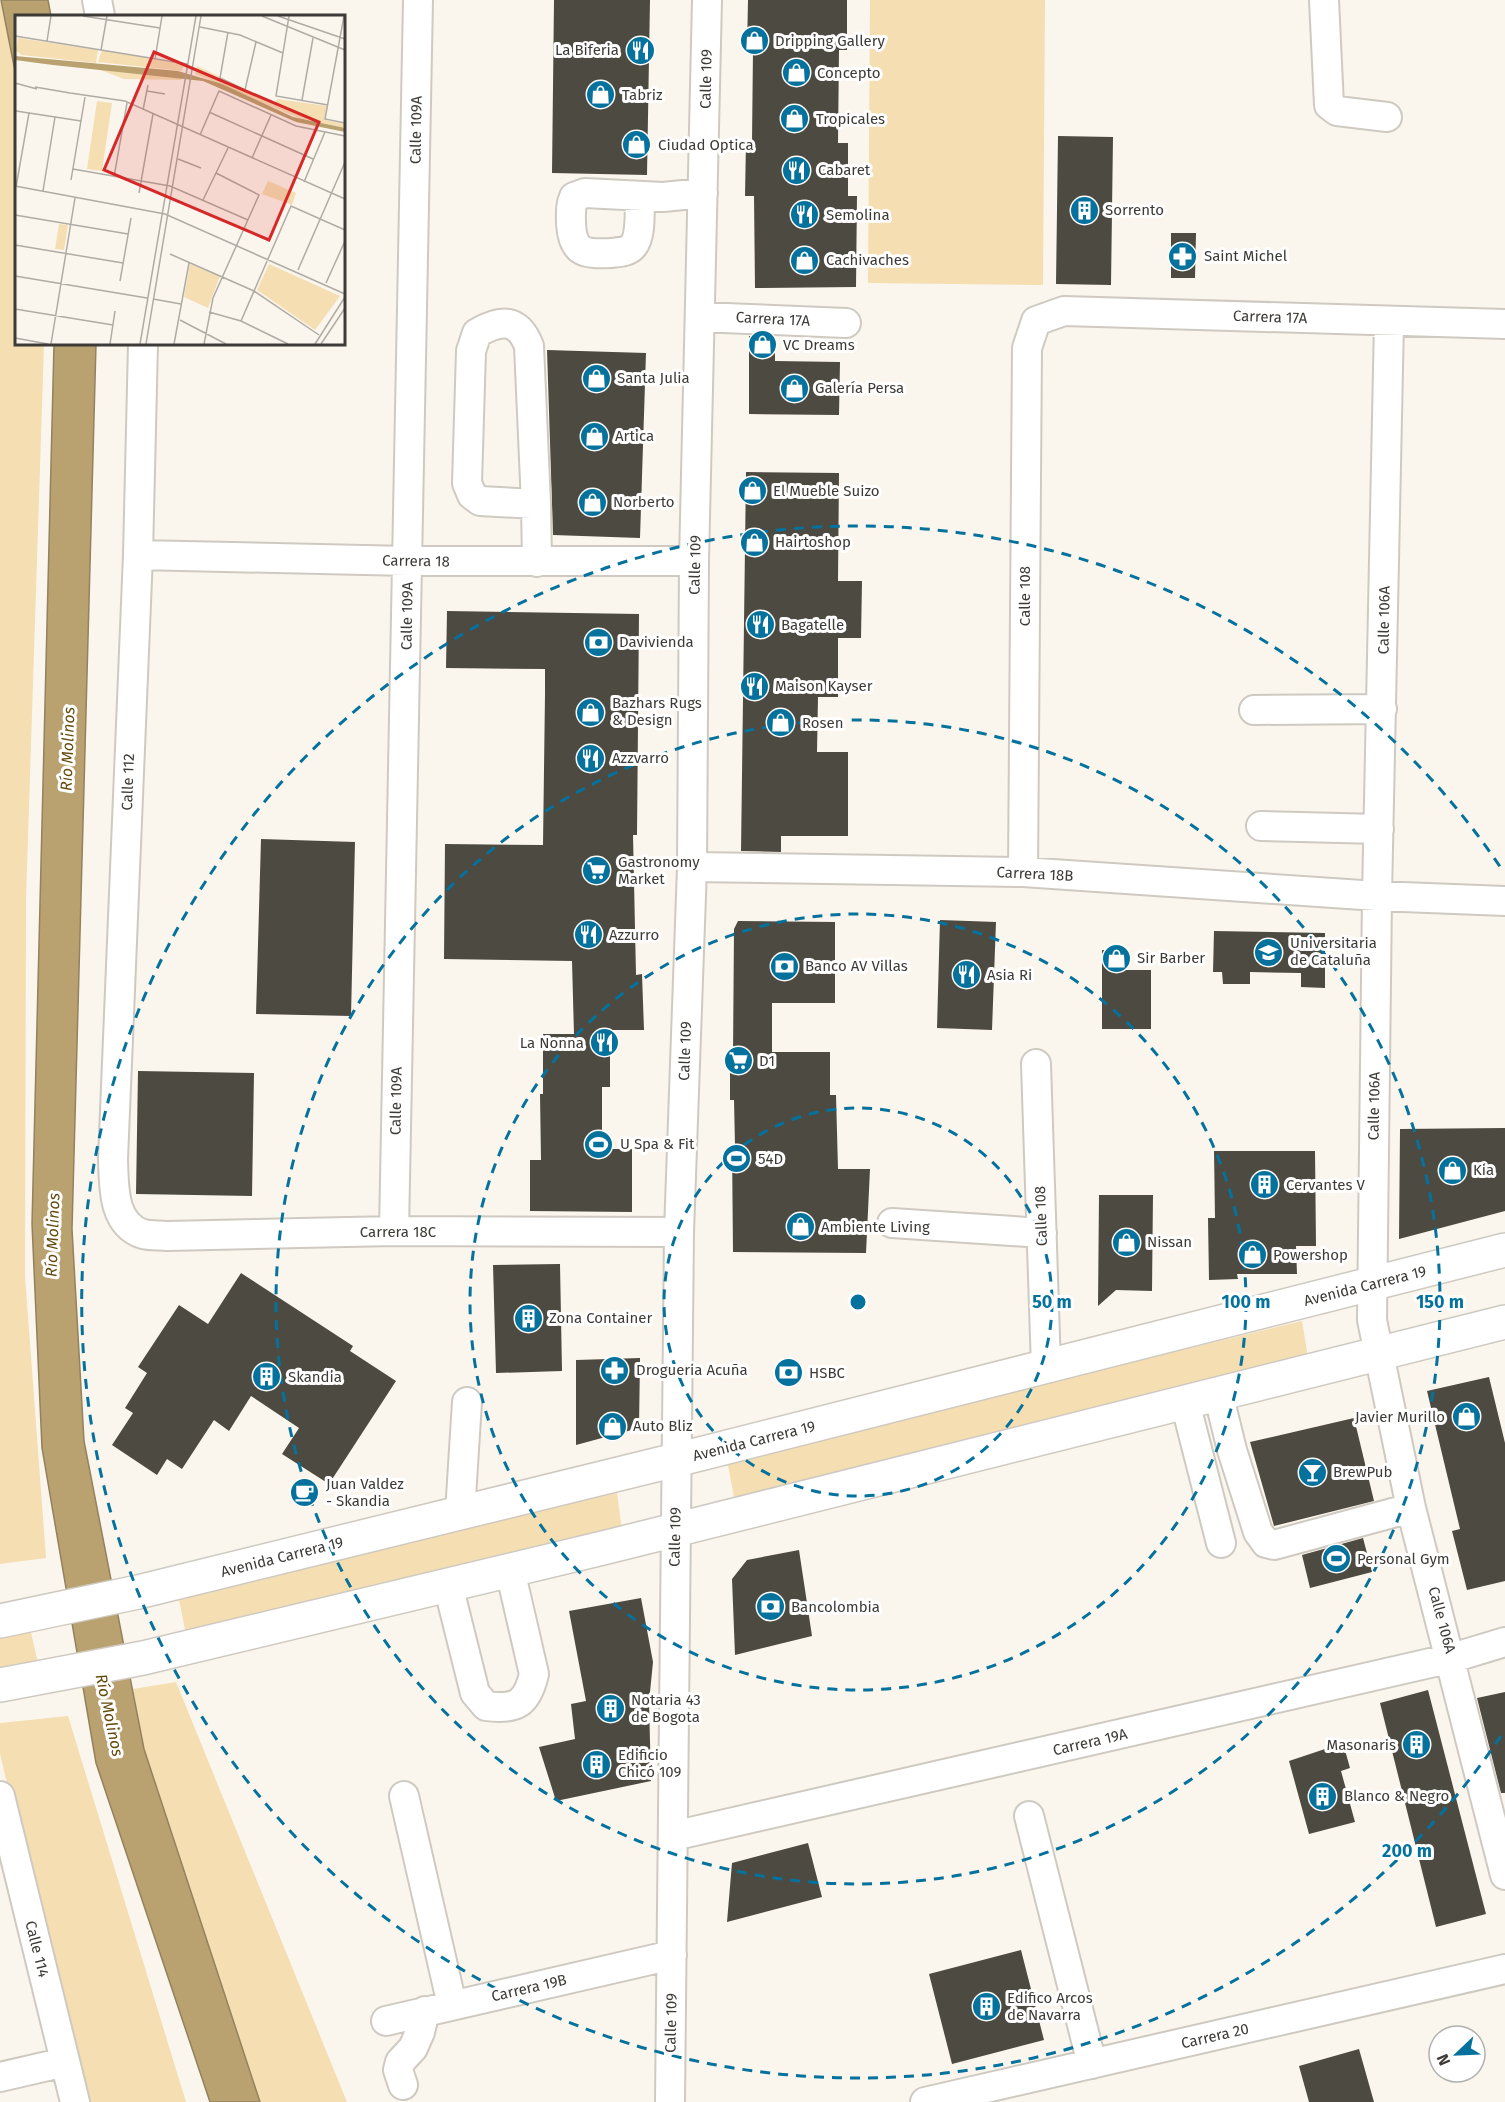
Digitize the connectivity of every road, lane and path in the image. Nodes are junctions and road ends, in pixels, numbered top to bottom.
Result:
1 (97, 0) edge
2 (418, 0) edge
3 (707, 0) edge
4 (1324, 0) edge
5 (100, 15) edge
6 (1387, 117) dead end
7 (703, 194) junction
8 (640, 196) dead end
9 (700, 317) junction
10 (1036, 321) joint
11 (1389, 321) junction
12 (846, 323) dead end
13 (1505, 324) edge
14 (143, 345) edge
15 (536, 504) junction
16 (138, 555) junction
17 (408, 561) junction
18 (694, 561) junction
19 (537, 562) junction
20 (1382, 709) junction
21 (1254, 710) dead end
22 (1261, 826) dead end
23 (1379, 829) junction
24 (692, 867) junction
25 (1023, 872) junction
26 (1377, 896) junction
27 (1505, 901) edge
28 (1036, 1064) dead end
29 (123, 1219) joint
30 (892, 1222) dead end
31 (394, 1231) junction
32 (679, 1232) junction
33 (1041, 1233) junction
34 (1505, 1250) edge
35 (1372, 1285) junction
36 (1505, 1322) edge
37 (1380, 1353) junction
38 (1046, 1368) junction
39 (1218, 1393) junction
40 (467, 1402) dead end
41 (1185, 1402) junction
42 (676, 1460) junction
43 (1411, 1508) junction
44 (460, 1513) junction
45 (675, 1530) junction
46 (1221, 1543) dead end
47 (510, 1570) junction
48 (447, 1585) junction
49 (0, 1620) edge
50 (1505, 1642) edge
51 (1452, 1658) junction
52 (0, 1685) edge
53 (0, 1796) edge
54 (404, 1796) dead end
55 (1029, 1816) dead end
56 (673, 1836) junction
57 (1505, 1875) edge
58 (672, 1955) junction
59 (1505, 1969) edge
60 (439, 2008) junction
61 (386, 2021) dead end
62 (65, 2062) junction
63 (1092, 2064) junction
64 (0, 2077) edge
65 (403, 2085) dead end
66 (75, 2102) edge
67 (670, 2102) edge
68 (925, 2102) edge

1 - 5 street
2 - 17 street, Calle 109A
3 - 7 street, Calle 109
4 - 6 street
7 - 8 street
7 - 9 street, Calle 109
9 - 12 street, Carrera 17A
9 - 18 street, Calle 109
10 - 11 street, Carrera 17A
10 - 25 street, Calle 108
11 - 13 street, Carrera 17A
11 - 20 street, Calle 106A
14 - 16 street, Calle 112
15 - 15 street
15 - 19 street
16 - 17 street, Carrera 18
16 - 29 street, Calle 112
17 - 19 street, Carrera 18
17 - 31 street, Calle 109A
18 - 19 street, Carrera 18
18 - 24 street, Calle 109
20 - 21 street
20 - 23 street, Calle 106A
22 - 23 street
23 - 26 street, Calle 106A
24 - 25 street, Carrera 18B
24 - 32 street, Calle 109
25 - 26 street, Carrera 18B
26 - 27 street, Carrera 18B
26 - 35 street, Calle 106A
28 - 33 street, Calle 108
29 - 31 street, Carrera 18C
30 - 33 street
31 - 32 street, Carrera 18C
32 - 42 street, Calle 109
33 - 38 street, Calle 108
34 - 35 main road, Avenida Carrera 19
35 - 37 street, Calle 106A
35 - 38 main road, Avenida Carrera 19
36 - 37 main road
37 - 39 main road
37 - 43 street, Calle 106A
38 - 42 main road, Avenida Carrera 19
39 - 41 main road
39 - 43 street
40 - 44 street
41 - 45 main road
41 - 46 street
42 - 44 main road, Avenida Carrera 19
42 - 45 street, Calle 109
43 - 51 street, Calle 106A
44 - 49 main road, Avenida Carrera 19
45 - 47 main road
45 - 56 street, Calle 109
47 - 48 main road
47 - 48 street
48 - 52 main road
50 - 51 street, Carrera 19A
51 - 56 street, Carrera 19A
51 - 57 street, Calle 106A
53 - 62 street, Calle 114
54 - 60 street
55 - 63 street
56 - 58 street, Calle 109
58 - 60 street, Carrera 19B
58 - 67 street, Calle 109
59 - 63 street, Carrera 20
60 - 61 street, Carrera 19B
60 - 65 street
62 - 64 street
62 - 66 street, Calle 114
63 - 68 street, Carrera 20

